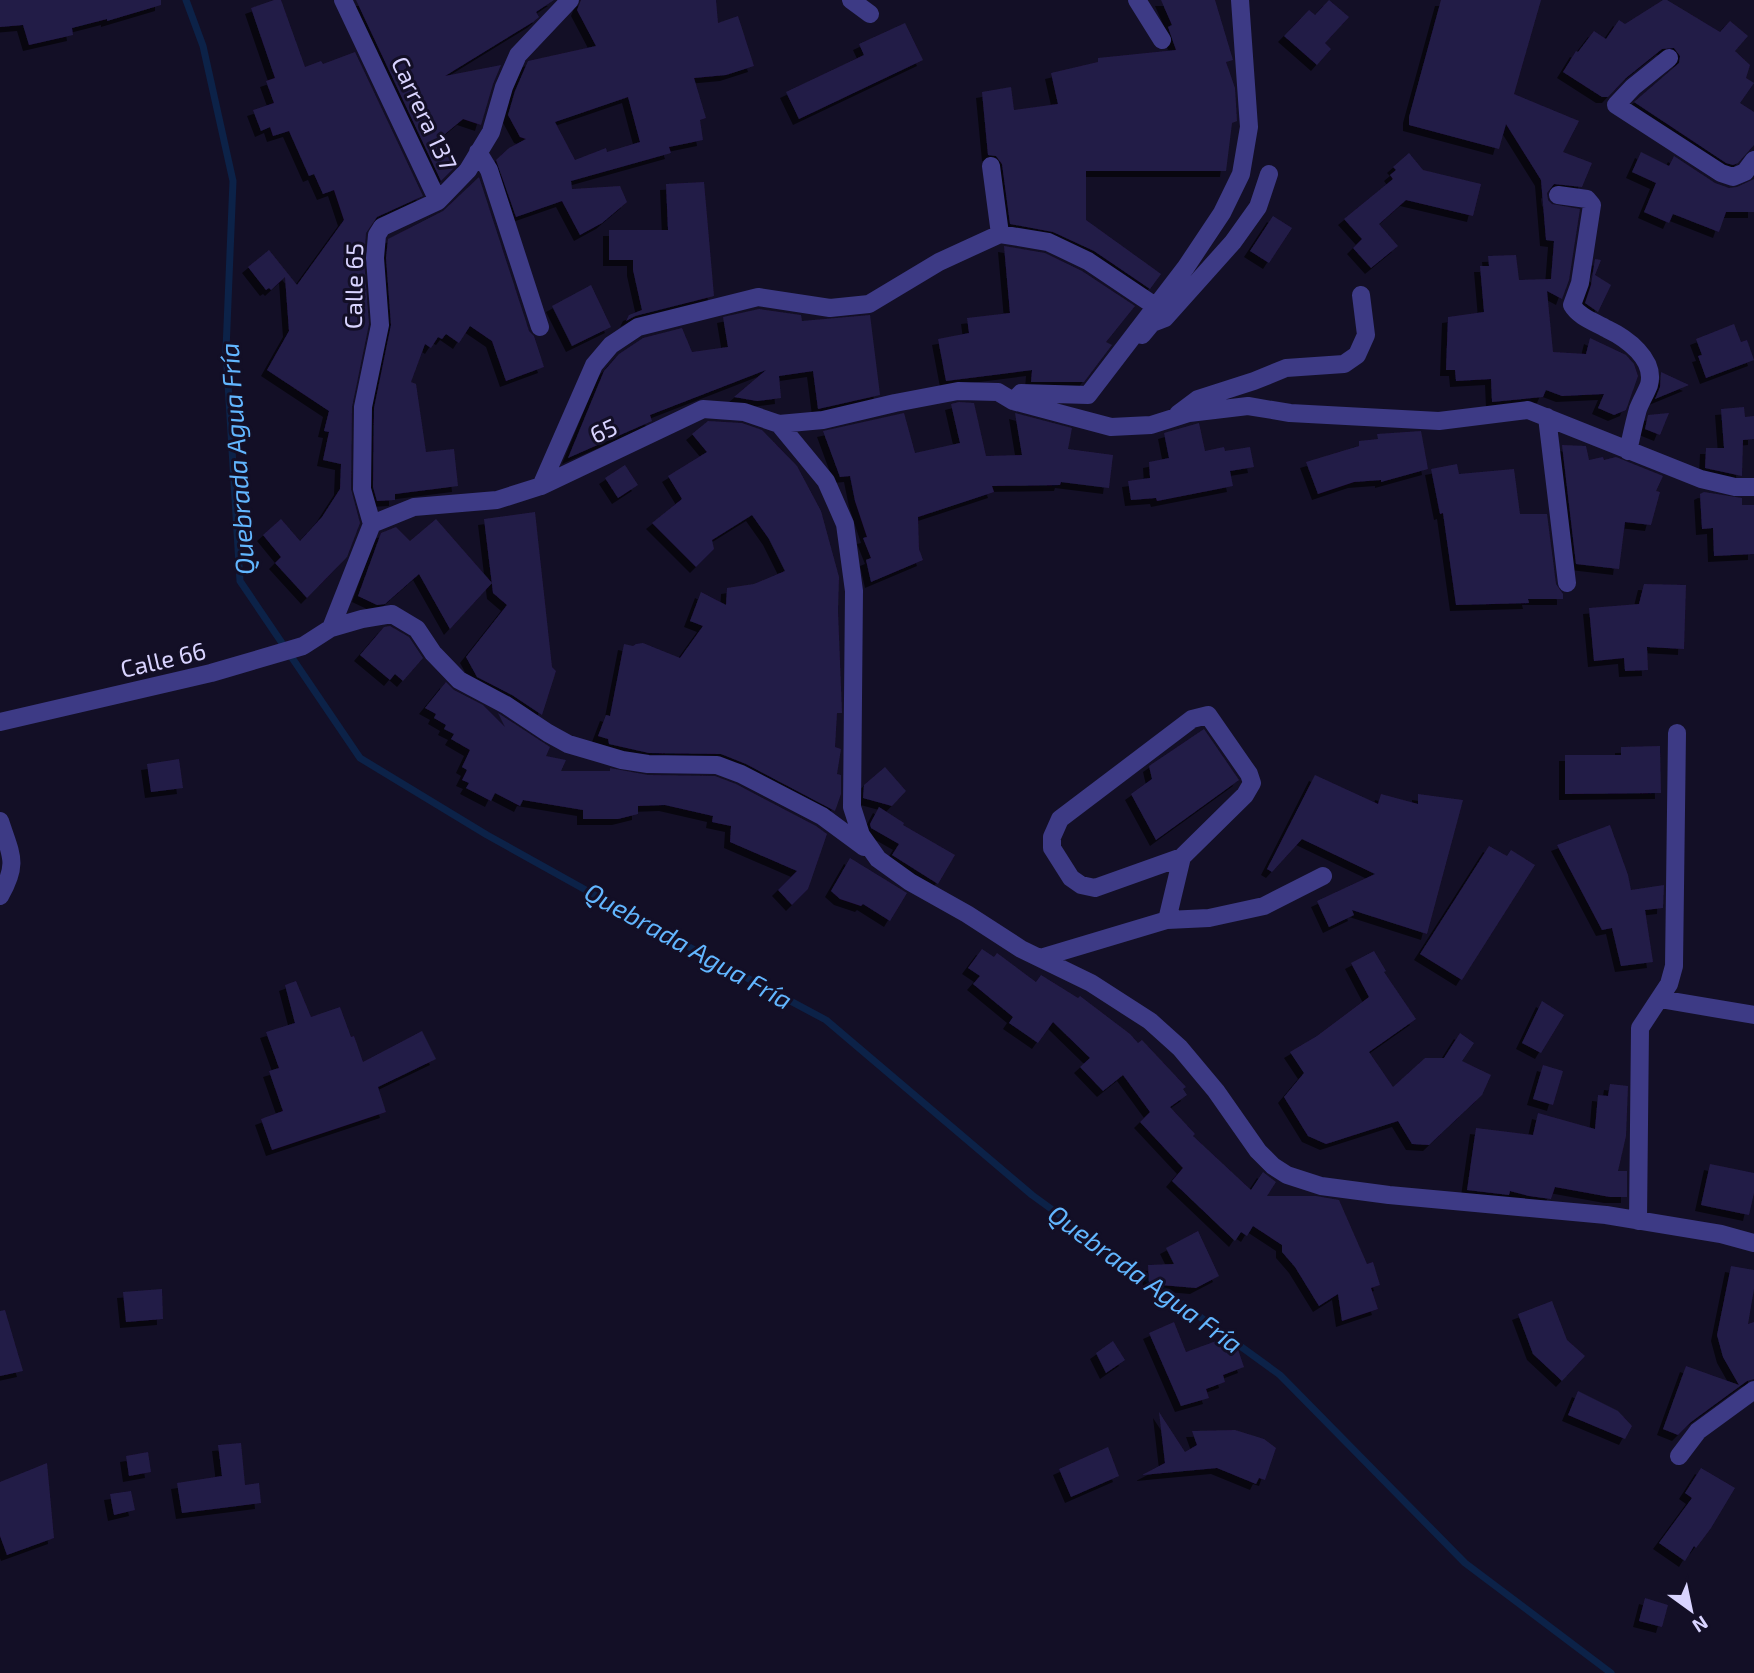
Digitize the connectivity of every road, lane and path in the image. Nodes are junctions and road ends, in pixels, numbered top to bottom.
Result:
1 (343, 0) edge
2 (570, 0) edge
3 (850, 0) edge
4 (1137, 0) edge
5 (1240, 0) edge
6 (870, 15) dead end
7 (1162, 40) dead end
8 (1668, 58) dead end
9 (478, 152) junction
10 (1754, 160) edge
11 (991, 166) dead end
12 (1269, 174) dead end
13 (1558, 195) dead end
14 (438, 201) junction
15 (1000, 234) junction
16 (1361, 295) dead end
17 (1155, 306) junction
18 (540, 327) dead end
19 (1088, 395) junction
20 (1013, 401) junction
21 (1547, 417) junction
22 (1172, 419) junction
23 (779, 424) junction
24 (1628, 452) junction
25 (541, 486) junction
26 (1754, 487) edge
27 (372, 524) junction
28 (1566, 583) dead end
29 (331, 628) junction
30 (0, 722) edge
31 (1677, 733) dead end
32 (0, 821) edge
33 (1182, 857) junction
34 (878, 859) junction
35 (1323, 876) dead end
36 (0, 896) edge
37 (1167, 920) junction
38 (1040, 958) junction
39 (1660, 999) junction
40 (1754, 1015) edge
41 (1638, 1221) junction
42 (1754, 1243) edge
43 (1754, 1390) edge
44 (1679, 1456) dead end

1 - 14 street, Carrera 137
2 - 9 street, Calle 65
3 - 6 street
4 - 7 street
5 - 17 street
8 - 10 street
9 - 14 street, Calle 65
9 - 18 street
11 - 15 street
12 - 19 street
13 - 24 street
14 - 27 street, Calle 65
15 - 17 street
15 - 25 street
16 - 22 street
17 - 19 street
19 - 20 street
20 - 22 street
20 - 23 street
21 - 22 street
21 - 24 street
21 - 28 street
23 - 25 street, 65
23 - 34 street
24 - 26 street
25 - 27 street, 65
27 - 29 street
29 - 30 street, Calle 66
29 - 34 street, Calle 66
31 - 39 street
32 - 36 street
33 - 33 street
33 - 37 street
34 - 38 street, Calle 66
35 - 37 street
37 - 38 street
38 - 41 street, Calle 66
39 - 40 street
39 - 41 street
41 - 42 street, Calle 66
43 - 44 street

